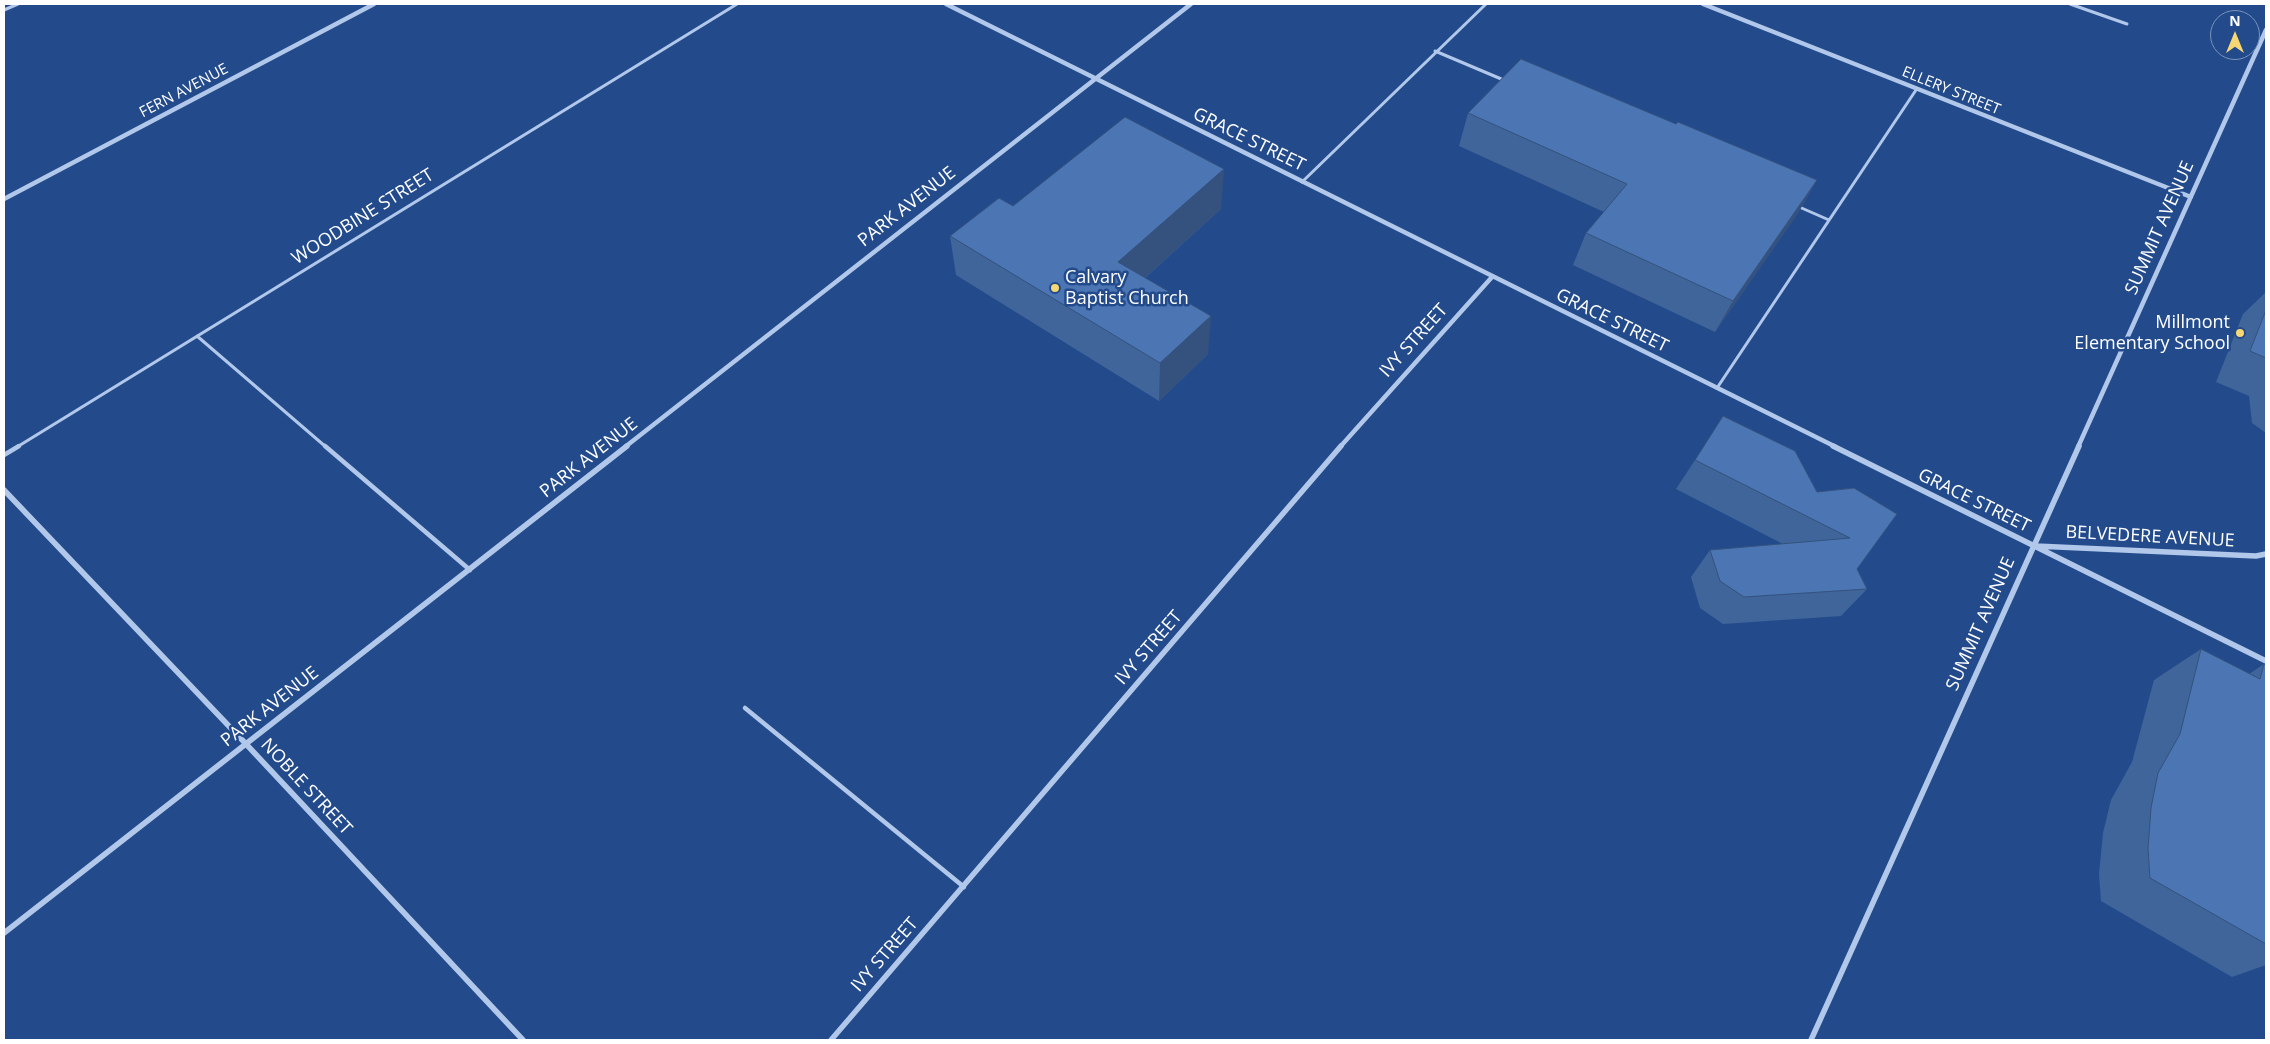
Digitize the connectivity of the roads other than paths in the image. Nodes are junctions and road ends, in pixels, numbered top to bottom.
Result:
1 (18, 4) edge
2 (374, 4) edge
3 (738, 4) edge
4 (946, 4) edge
5 (1191, 4) edge
6 (1486, 4) edge
7 (1703, 4) edge
8 (2070, 4) edge
9 (4, 10) edge
10 (2127, 24) dead end
11 (2266, 30) edge
12 (1435, 51) junction
13 (1095, 79) junction
14 (1508, 82) edge
15 (1916, 90) junction
16 (1302, 182) junction
17 (2191, 197) junction
18 (4, 199) edge
19 (1793, 205) edge
20 (1829, 220) junction
21 (1492, 277) junction
22 (197, 336) junction
23 (1717, 388) junction
24 (4, 455) edge
25 (4, 490) edge
26 (2033, 545) junction
27 (2266, 554) edge
28 (470, 570) junction
29 (2266, 661) edge
30 (746, 708) dead end
31 (246, 744) junction
32 (964, 887) junction
33 (4, 933) edge
34 (524, 1040) edge
35 (831, 1040) edge
36 (1811, 1040) edge

1 - 9 lane
2 - 18 street, FERN AVENUE
3 - 22 lane, WOODBINE STREET
4 - 13 street, GRACE STREET
5 - 13 street, PARK AVENUE
6 - 12 lane
7 - 15 street, ELLERY STREET
8 - 10 lane
11 - 17 street, SUMMIT AVENUE
12 - 14 lane
12 - 16 lane
13 - 16 street, GRACE STREET
13 - 28 street, PARK AVENUE
15 - 17 street, ELLERY STREET
15 - 20 lane
16 - 21 street, GRACE STREET
17 - 26 street, SUMMIT AVENUE
19 - 20 lane
20 - 23 lane
21 - 23 street, GRACE STREET
21 - 32 street, IVY STREET
22 - 24 lane, WOODBINE STREET
22 - 28 lane
23 - 26 street, GRACE STREET
25 - 31 street, NOBLE STREET
26 - 27 street, BELVEDERE AVENUE
26 - 29 street, GRACE STREET
26 - 36 street, SUMMIT AVENUE
28 - 31 street, PARK AVENUE
30 - 32 lane
31 - 33 street, PARK AVENUE
31 - 34 street, NOBLE STREET
32 - 35 street, IVY STREET

